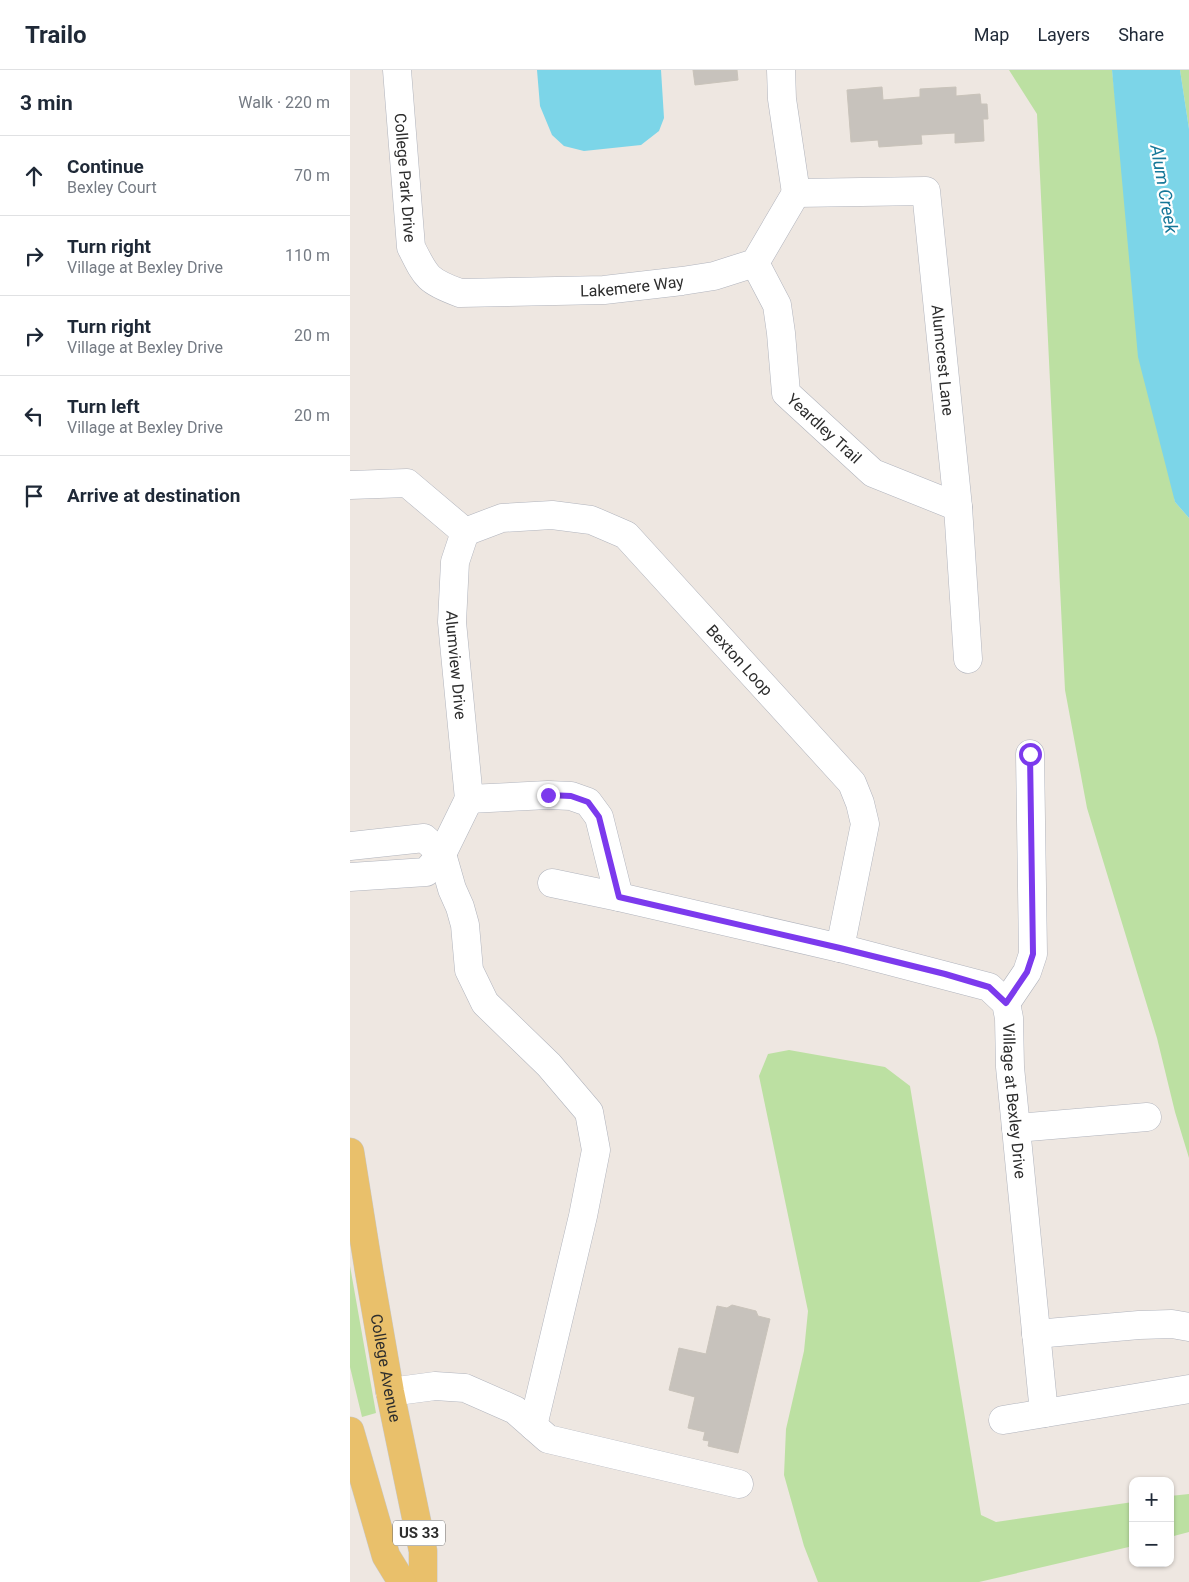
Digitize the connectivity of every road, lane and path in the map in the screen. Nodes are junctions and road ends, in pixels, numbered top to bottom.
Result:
1 (397, 70) edge
2 (781, 70) edge
3 (796, 193) junction
4 (755, 263) junction
5 (429, 279) joint
6 (350, 485) edge
7 (958, 507) junction
8 (465, 532) junction
9 (968, 659) dead end
10 (1030, 754) dead end
11 (469, 799) junction
12 (350, 846) edge
13 (442, 854) junction
14 (350, 877) edge
15 (552, 884) dead end
16 (619, 897) junction
17 (840, 948) junction
18 (1006, 1003) junction
19 (1146, 1117) dead end
20 (1016, 1128) junction
21 (350, 1152) edge
22 (1189, 1327) edge
23 (1036, 1334) junction
24 (1189, 1389) edge
25 (390, 1392) junction
26 (1044, 1413) junction
27 (1003, 1420) dead end
28 (533, 1426) junction
29 (350, 1431) edge
30 (739, 1484) dead end
31 (402, 1582) edge
32 (424, 1582) edge

1 - 5 street, College Park Drive
2 - 3 street
3 - 4 street
3 - 7 street, Alumcrest Lane
4 - 5 street, Lakemere Way
4 - 7 street, Yeardley Trail
6 - 8 street
7 - 9 street, Alumcrest Lane
8 - 11 street, Alumview Drive
8 - 17 street, Bexton Loop
10 - 18 street
11 - 13 street
11 - 16 street
12 - 13 street
13 - 14 street
13 - 28 street
15 - 16 street, Village at Bexley Drive
16 - 17 street, Village at Bexley Drive
17 - 18 street, Village at Bexley Drive
18 - 20 street, Village at Bexley Drive
19 - 20 street
20 - 23 street, Village at Bexley Drive
21 - 25 main road, College Avenue / US 33
22 - 23 street
23 - 26 street, Village at Bexley Drive
24 - 26 street
25 - 28 street
25 - 32 main road, College Avenue / US 33
26 - 27 street
28 - 30 street
29 - 31 main road, US 33

